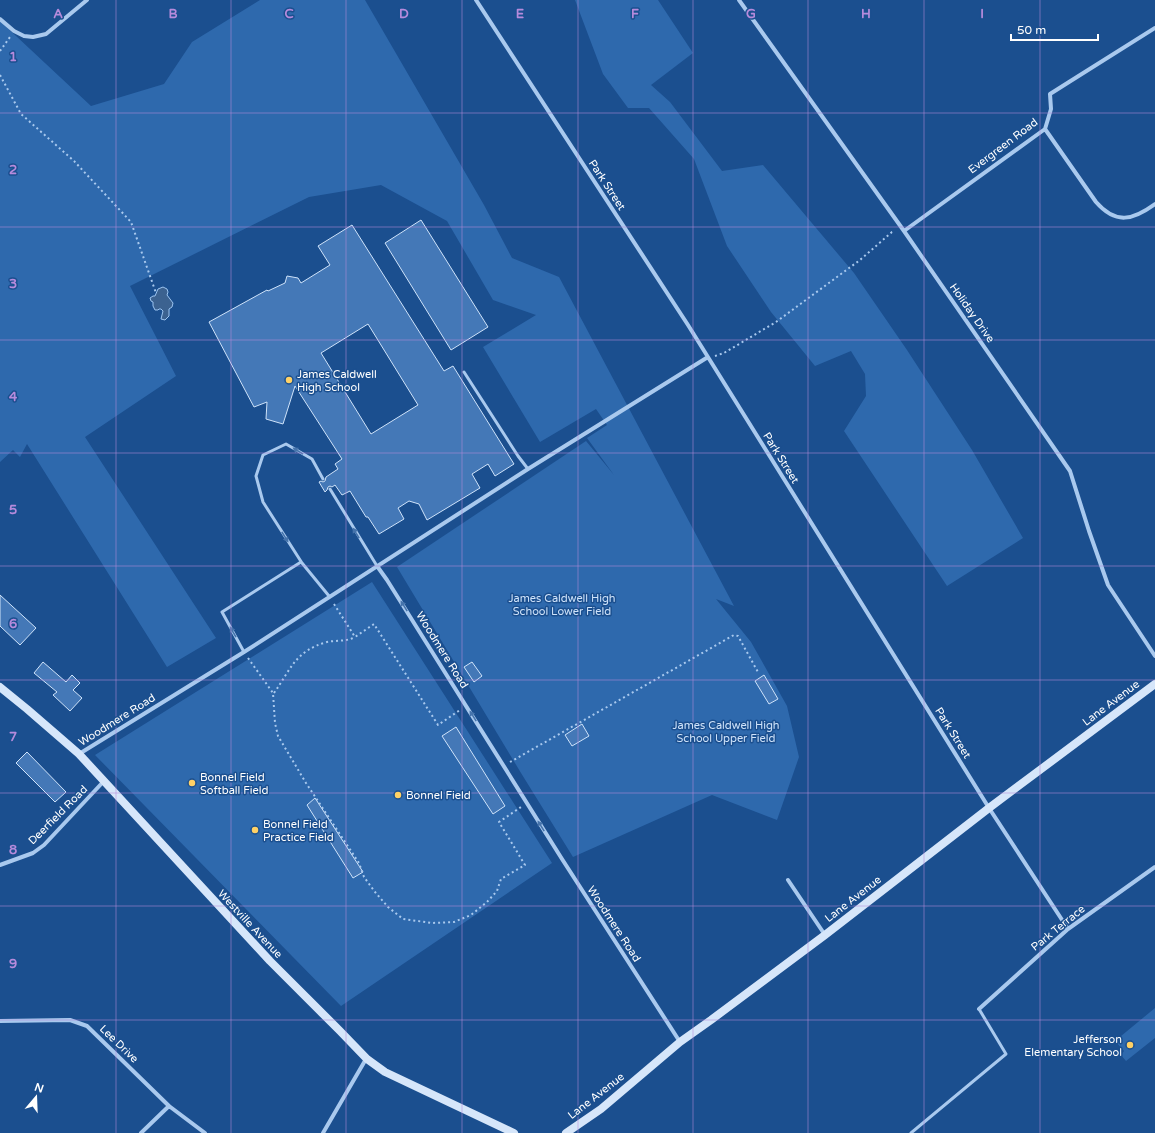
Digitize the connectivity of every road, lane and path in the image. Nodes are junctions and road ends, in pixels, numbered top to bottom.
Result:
1 (87, 0) edge
2 (739, 0) edge
3 (478, 1) edge
4 (0, 19) edge
5 (1155, 28) edge
6 (14, 31) junction
7 (0, 51) edge
8 (0, 75) edge
9 (1045, 129) junction
10 (1155, 204) edge
11 (904, 231) junction
12 (156, 293) dead end
13 (708, 357) junction
14 (464, 372) dead end
15 (528, 469) junction
16 (324, 479) dead end
17 (330, 489) dead end
18 (301, 562) junction
19 (377, 566) junction
20 (329, 596) junction
21 (354, 637) junction
22 (244, 652) junction
23 (1155, 656) edge
24 (759, 674) dead end
25 (1155, 684) edge
26 (0, 687) edge
27 (273, 693) junction
28 (466, 706) junction
29 (79, 754) junction
30 (503, 765) junction
31 (103, 782) junction
32 (526, 802) junction
33 (989, 808) junction
34 (0, 865) edge
35 (1155, 867) edge
36 (788, 880) dead end
37 (1068, 929) junction
38 (825, 935) junction
39 (979, 1009) joint
40 (0, 1021) edge
41 (680, 1042) junction
42 (367, 1059) junction
43 (169, 1106) junction
44 (141, 1133) edge
45 (205, 1133) edge
46 (323, 1133) edge
47 (514, 1133) edge
48 (566, 1133) edge
49 (911, 1133) edge

1 - 6 street
2 - 11 street, Holiday Drive
3 - 13 street, Park Street
4 - 6 street
5 - 9 street, Evergreen Road
6 - 7 path
8 - 12 path
9 - 10 street
9 - 11 street, Evergreen Road
11 - 13 path
11 - 23 street, Holiday Drive
13 - 15 street
13 - 33 street, Park Street
14 - 15 lane
15 - 19 street
16 -> 18 lane
19 -> 17 lane
18 - 20 lane
22 -> 18 lane
19 - 20 street, Woodmere Road
28 -> 19 street, Woodmere Road
20 - 21 path
20 - 22 street, Woodmere Road
21 - 27 path
21 - 28 path
22 - 27 path
22 - 29 street, Woodmere Road
24 - 30 path
25 - 33 street, Lane Avenue
26 - 29 street, Westville Avenue
27 - 32 path
30 -> 28 street, Woodmere Road
29 - 31 street, Westville Avenue
30 - 32 street, Woodmere Road
31 - 34 street, Deerfield Road
31 - 42 street, Westville Avenue
41 -> 32 street, Woodmere Road
33 - 37 street, Park Street
33 - 38 street, Lane Avenue
35 - 37 street, Park Terrace
36 - 38 street
37 - 39 street, Park Terrace
38 - 41 street, Lane Avenue
39 - 49 lane
40 - 43 street, Lee Drive
41 - 48 street, Lane Avenue
42 - 46 street
42 - 47 street, Westville Avenue
43 - 44 street
43 - 45 street, Lee Drive

